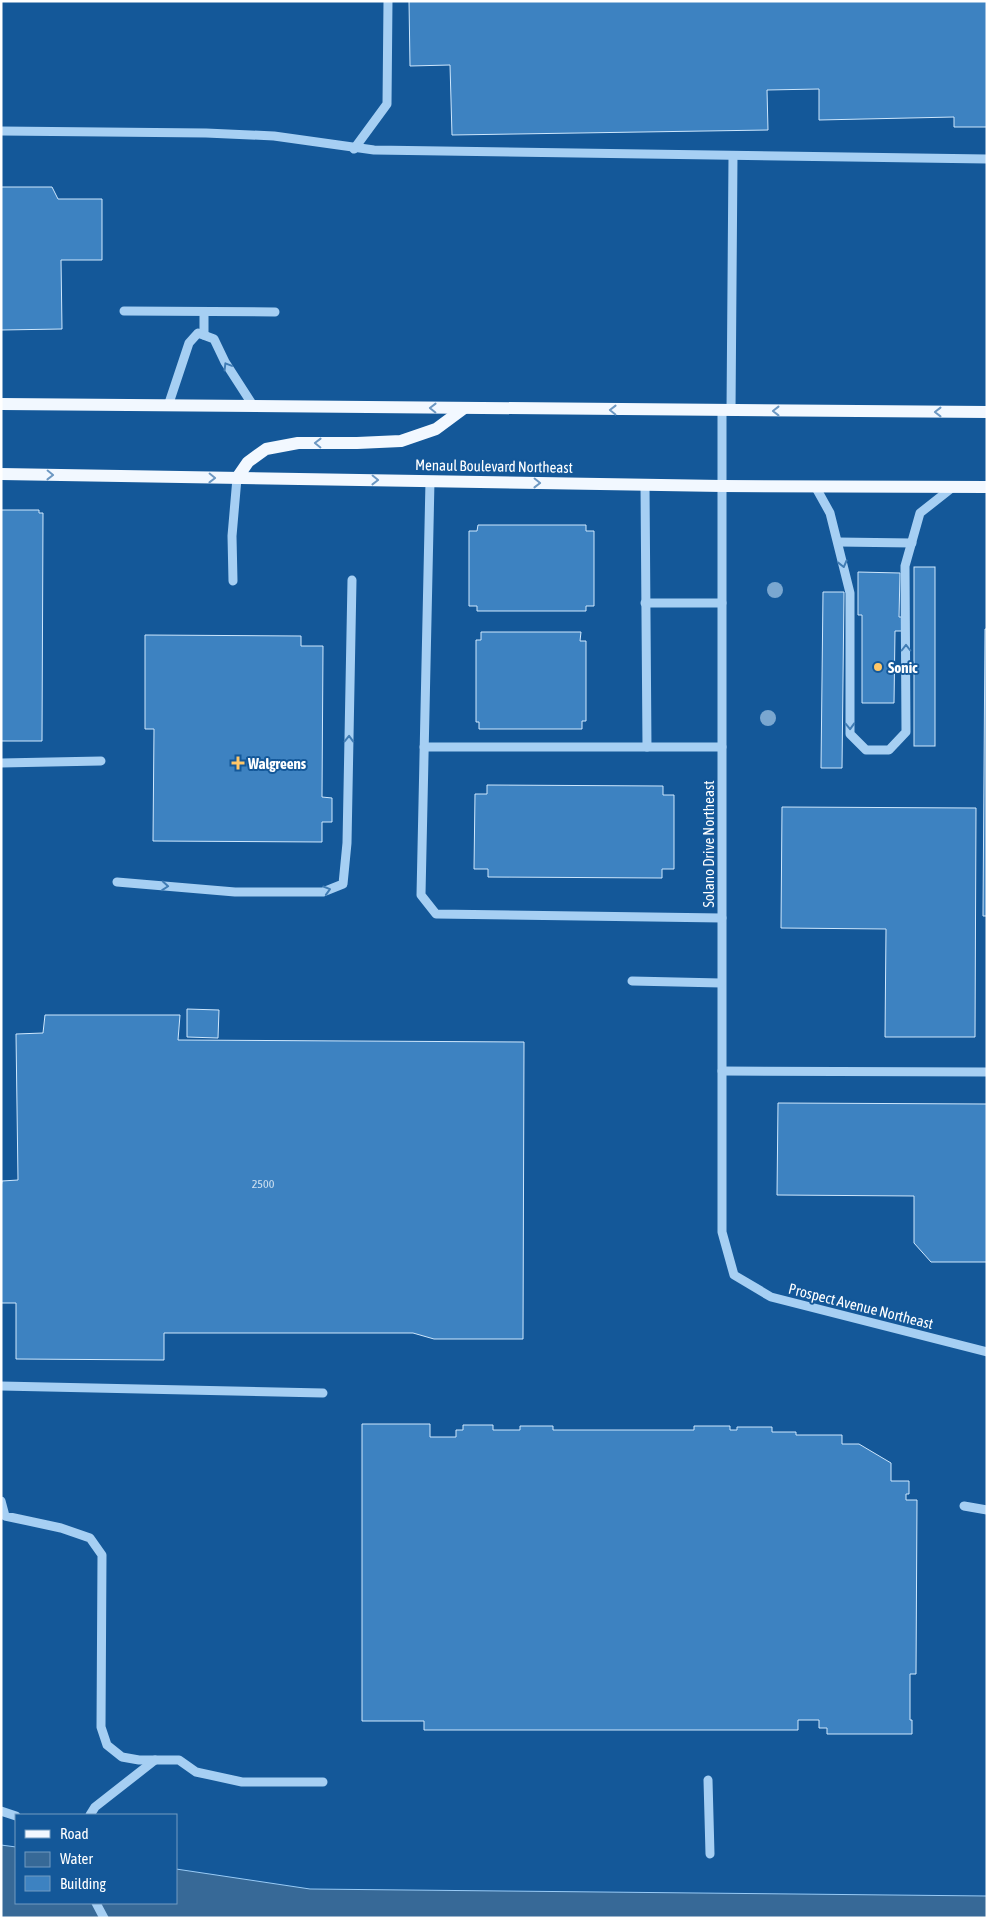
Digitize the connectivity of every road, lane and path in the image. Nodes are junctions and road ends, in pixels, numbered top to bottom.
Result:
1 (388, 1) edge
2 (1, 130) edge
3 (354, 148) junction
4 (733, 156) junction
5 (987, 159) edge
6 (124, 311) dead end
7 (204, 312) junction
8 (275, 312) dead end
9 (204, 335) junction
10 (1, 404) edge
11 (168, 406) junction
12 (254, 407) junction
13 (463, 409) junction
14 (727, 411) junction
15 (987, 412) edge
16 (1, 474) edge
17 (237, 478) junction
18 (430, 481) junction
19 (645, 485) junction
20 (722, 486) junction
21 (814, 486) junction
22 (953, 487) junction
23 (987, 487) edge
24 (838, 542) junction
25 (912, 543) junction
26 (352, 580) dead end
27 (233, 581) dead end
28 (722, 602) junction
29 (645, 603) junction
30 (424, 747) junction
31 (647, 747) junction
32 (722, 747) junction
33 (101, 761) dead end
34 (1, 763) edge
35 (116, 882) dead end
36 (722, 918) junction
37 (632, 981) dead end
38 (721, 983) junction
39 (722, 1071) junction
40 (987, 1072) edge
41 (734, 1275) joint
42 (987, 1352) edge
43 (1, 1386) edge
44 (323, 1393) dead end
45 (1, 1501) edge
46 (964, 1506) dead end
47 (987, 1510) edge
48 (155, 1760) junction
49 (708, 1780) dead end
50 (323, 1782) dead end
51 (1, 1811) edge
52 (91, 1814) edge
53 (15, 1816) edge
54 (710, 1854) dead end
55 (97, 1904) edge
56 (104, 1918) edge

1 - 3 street
2 - 3 street
3 - 4 street
4 - 5 street
4 - 14 street, Solano Drive Northeast
6 - 7 street
7 - 8 street
7 - 9 street
9 - 11 street
12 -> 9 street
10 - 11 main road
11 - 12 main road
13 -> 12 main road
14 -> 13 main road
13 -> 17 main road
15 -> 14 main road
14 - 20 street, Solano Drive Northeast
16 -> 17 main road, Menaul Boulevard Northeast
17 -> 18 main road, Menaul Boulevard Northeast
17 - 27 street
18 -> 19 main road, Menaul Boulevard Northeast
18 - 30 street
19 - 20 main road, Menaul Boulevard Northeast
19 - 29 street
20 - 21 main road, Menaul Boulevard Northeast
20 - 28 street, Solano Drive Northeast
21 - 22 main road, Menaul Boulevard Northeast
21 - 24 street
22 - 23 main road, Menaul Boulevard Northeast
22 - 25 street
24 - 25 street
24 -> 25 street
35 -> 26 street
28 - 29 street
28 - 32 street, Solano Drive Northeast
29 - 31 street
30 - 31 street
30 - 36 street
31 - 32 street
32 - 36 street, Solano Drive Northeast
33 - 34 street
36 - 38 street, Solano Drive Northeast
37 - 38 street
38 - 39 street, Solano Drive Northeast
39 - 40 street
39 - 41 street, Solano Drive Northeast
41 - 42 street, Prospect Avenue Northeast
43 - 44 street
45 - 48 street
46 - 47 street
48 - 50 street
48 - 52 street
49 - 54 street
51 - 53 street
55 - 56 street

